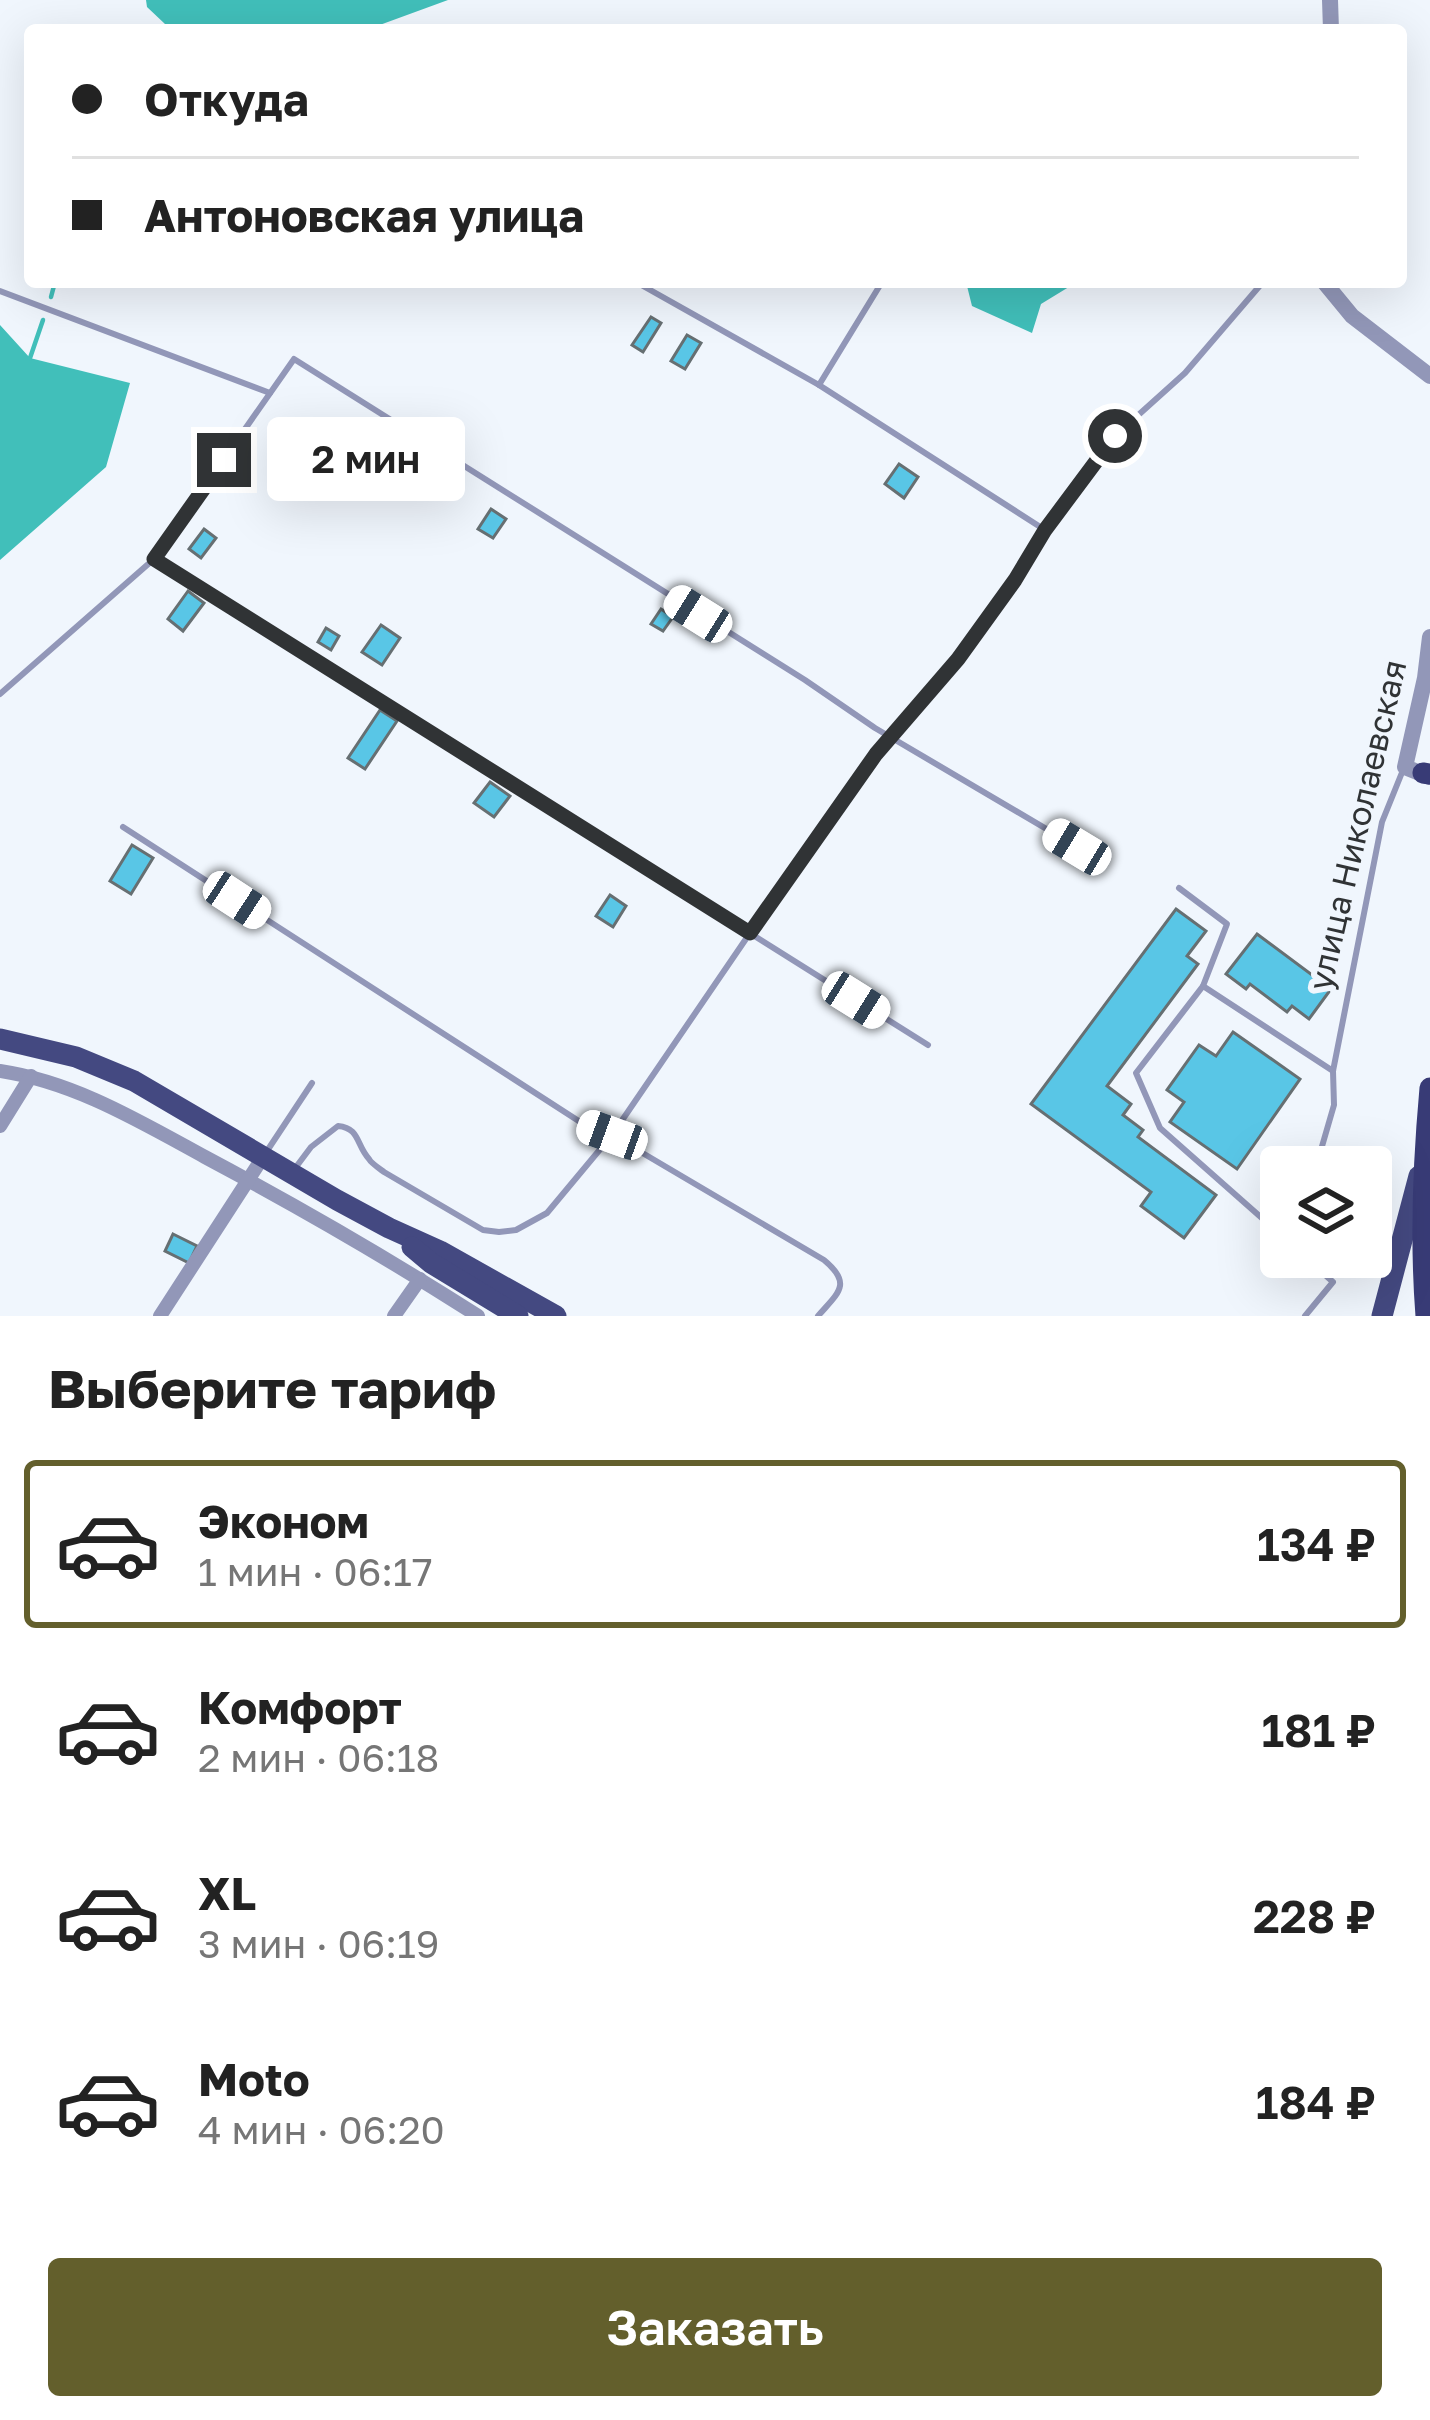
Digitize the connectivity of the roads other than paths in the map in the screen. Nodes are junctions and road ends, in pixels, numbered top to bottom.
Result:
1 (647, 288) edge
2 (877, 288) edge
3 (1258, 288) edge
4 (1328, 288) edge
5 (0, 291) edge
6 (1430, 376) edge
7 (819, 385) junction
8 (270, 393) junction
9 (1045, 530) junction
10 (154, 559) junction
11 (1430, 637) edge
12 (0, 694) edge
13 (893, 736) junction
14 (1422, 773) edge
15 (123, 827) dead end
16 (1077, 847) dead end
17 (1179, 888) dead end
18 (750, 933) junction
19 (1202, 986) junction
20 (0, 1039) edge
21 (928, 1045) dead end
22 (0, 1071) edge
23 (1333, 1071) junction
24 (31, 1076) junction
25 (312, 1083) dead end
26 (1430, 1088) edge
27 (0, 1126) edge
28 (612, 1135) junction
29 (1322, 1146) edge
30 (262, 1157) junction
31 (1423, 1158) junction
32 (291, 1174) junction
33 (248, 1180) junction
34 (1260, 1216) edge
35 (389, 1228) junction
36 (1329, 1278) edge
37 (420, 1279) junction
38 (160, 1316) edge
39 (394, 1316) edge
40 (478, 1316) edge
41 (518, 1316) edge
42 (556, 1316) edge
43 (818, 1316) edge
44 (1305, 1316) edge
45 (1382, 1316) edge
46 (1426, 1316) edge

1 - 7 lane
2 - 7 lane
3 - 9 lane
4 - 6 street
5 - 8 lane
7 - 9 lane
8 - 10 lane
8 - 13 lane
9 - 13 lane
10 - 12 lane
10 - 18 lane
11 - 14 street, улица Николаевская
13 - 16 lane
13 - 18 lane
14 - 23 lane, улица Николаевская
15 - 28 lane
17 - 19 lane
18 - 21 lane
18 - 28 lane
19 - 23 lane
19 - 34 lane
20 - 30 main road
22 - 24 street
23 - 29 lane, улица Николаевская
24 - 27 street
24 - 33 street
25 - 30 lane
26 - 31 highway
28 - 32 lane
28 - 43 lane
30 - 32 main road
30 - 33 street
31 - 45 main road
31 - 46 highway
32 - 35 main road
33 - 37 street
33 - 38 street
35 - 41 main road
35 - 42 main road
36 - 44 lane
37 - 39 street
37 - 40 street

